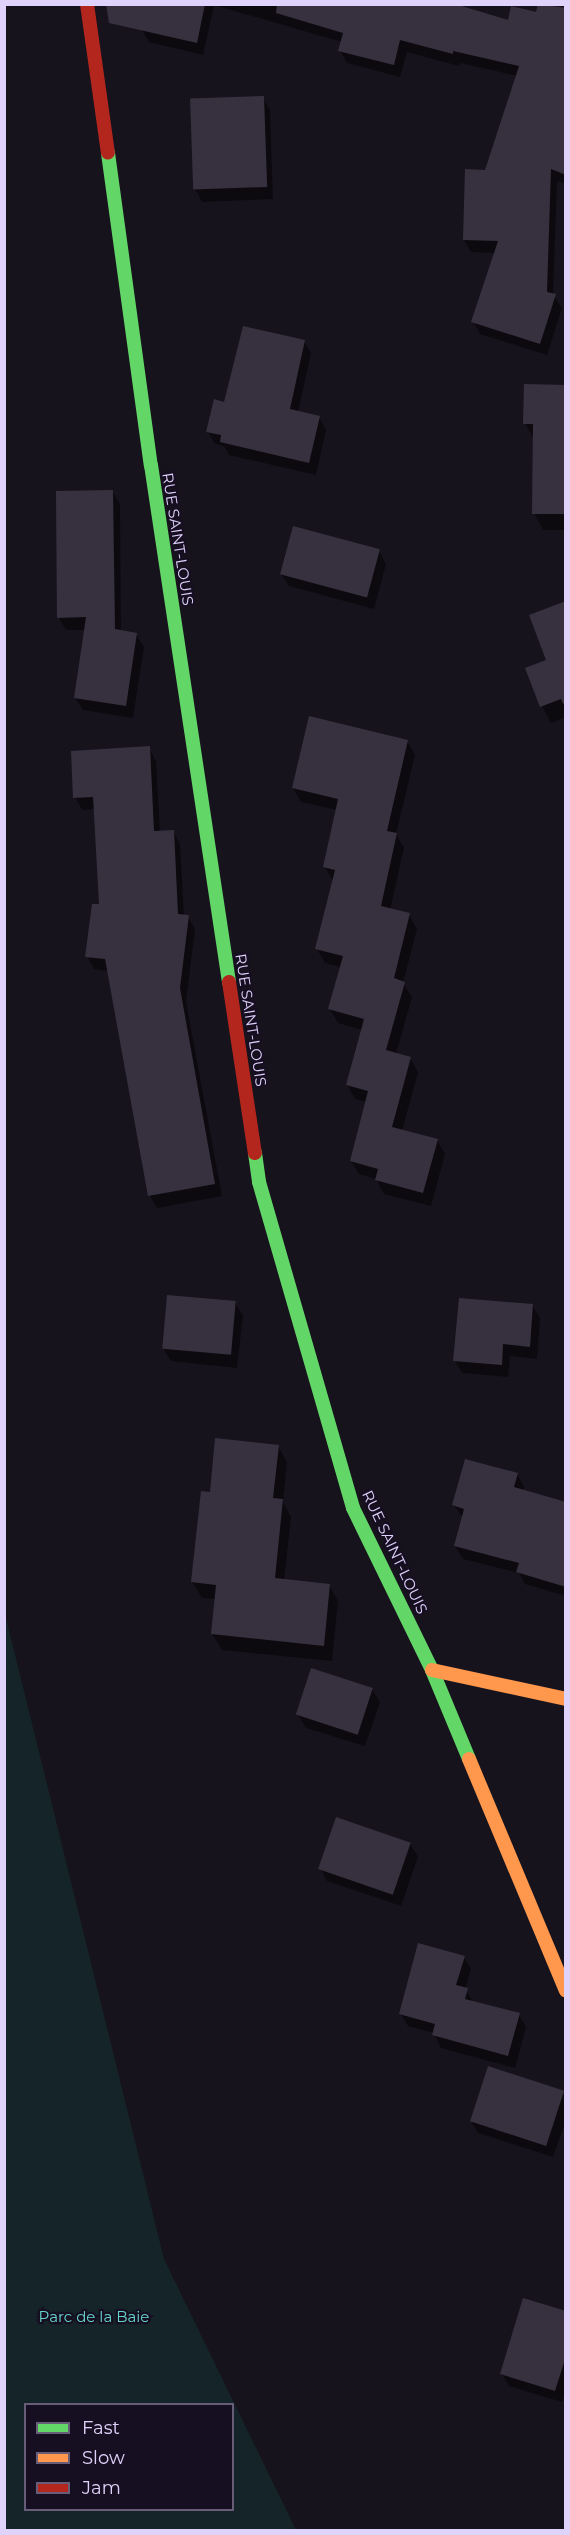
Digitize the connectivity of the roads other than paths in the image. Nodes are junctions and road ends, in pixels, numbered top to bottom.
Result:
1 (87, 4) edge
2 (432, 1670) junction
3 (566, 1699) edge
4 (566, 1991) edge

1 - 2 street, RUE SAINT-LOUIS
2 - 3 street
2 - 4 street, RUE SAINT-LOUIS

